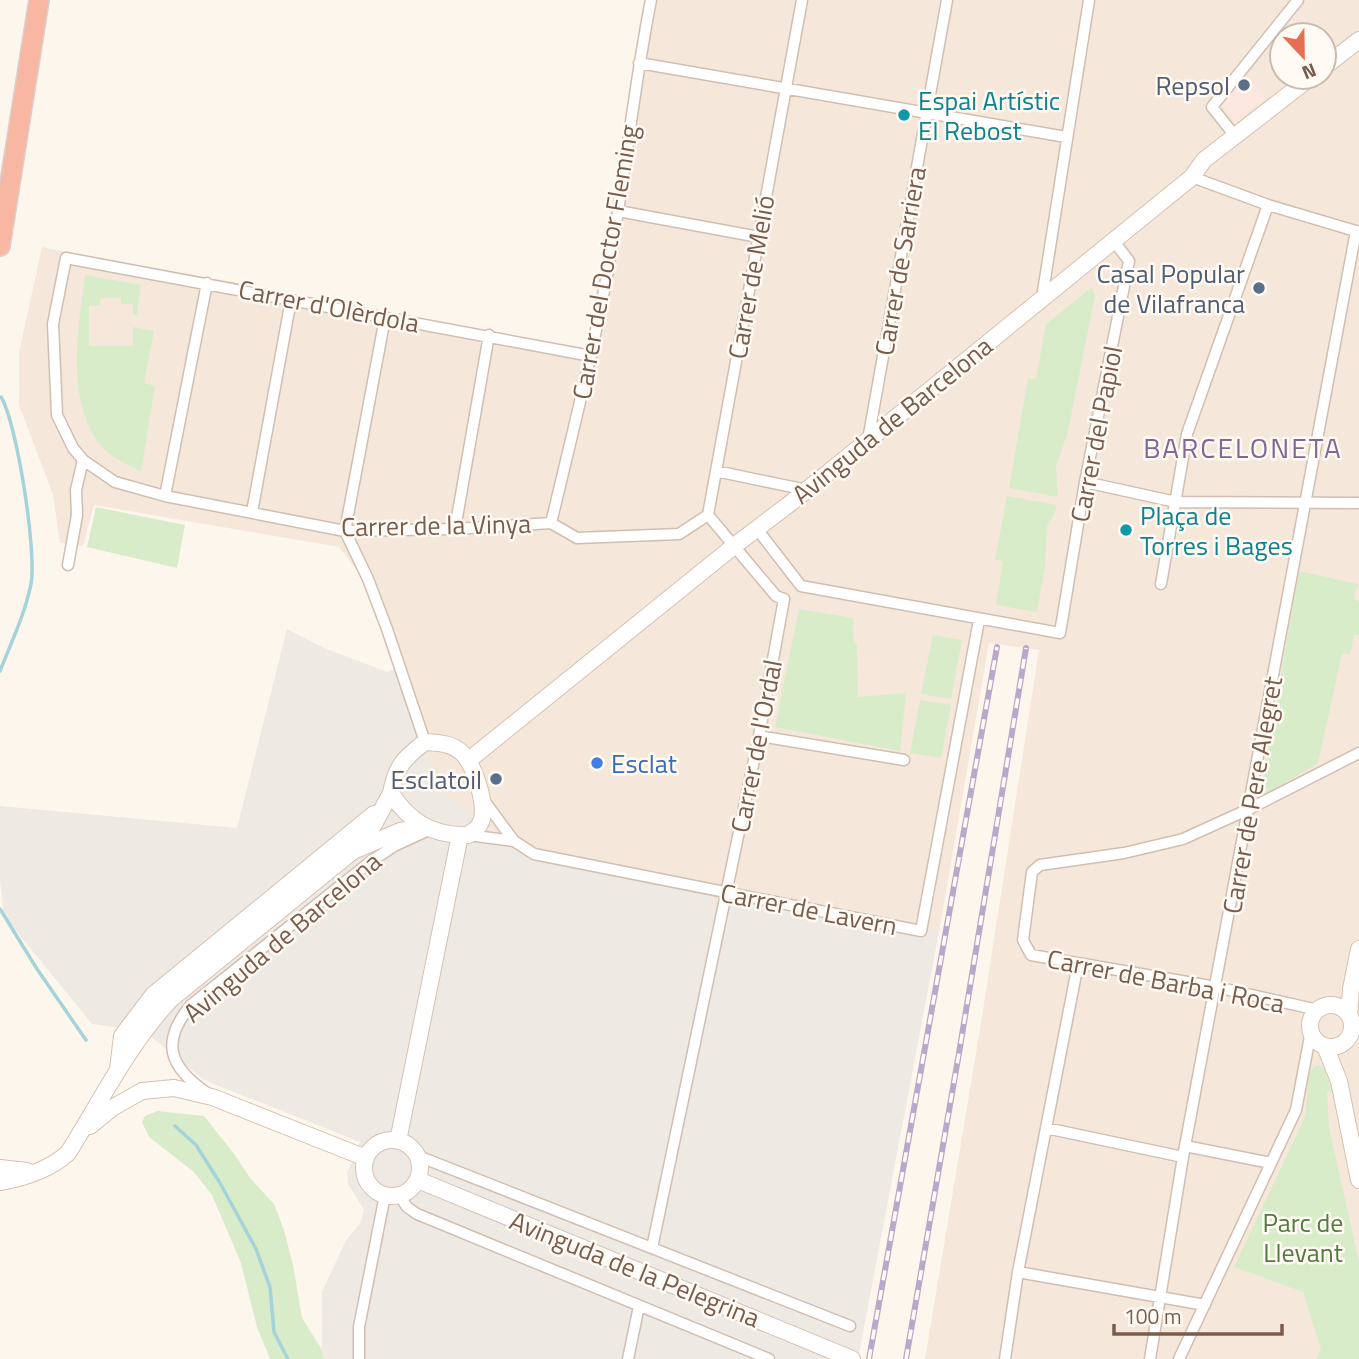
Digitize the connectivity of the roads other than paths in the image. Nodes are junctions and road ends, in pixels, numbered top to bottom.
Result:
1 (39, 0) edge
2 (650, 0) edge
3 (802, 0) edge
4 (947, 0) edge
5 (1089, 0) edge
6 (1298, 0) edge
7 (1359, 40) edge
8 (1338, 56) edge
9 (639, 63) junction
10 (786, 89) junction
11 (1293, 91) edge
12 (927, 113) junction
13 (1235, 136) junction
14 (1066, 137) junction
15 (1192, 177) junction
16 (1268, 205) junction
17 (618, 211) junction
18 (1358, 232) edge
19 (759, 237) junction
20 (1113, 240) junction
21 (0, 246) edge
22 (207, 283) junction
23 (1042, 298) junction
24 (291, 300) junction
25 (385, 317) junction
26 (489, 335) junction
27 (591, 356) junction
28 (868, 440) junction
29 (83, 460) junction
30 (716, 471) junction
31 (1085, 482) junction
32 (807, 490) junction
33 (166, 496) junction
34 (1176, 502) junction
35 (1305, 502) junction
36 (1359, 503) edge
37 (252, 512) junction
38 (708, 515) junction
39 (551, 523) junction
40 (455, 529) junction
41 (757, 529) junction
42 (345, 531) junction
43 (734, 546) junction
44 (68, 565) dead end
45 (1161, 584) dead end
46 (801, 586) junction
47 (784, 599) junction
48 (979, 620) junction
49 (759, 736) junction
50 (425, 742) junction
51 (1359, 752) edge
52 (469, 760) junction
53 (904, 761) dead end
54 (390, 796) junction
55 (481, 797) junction
56 (1249, 809) junction
57 (427, 827) junction
58 (464, 835) junction
59 (514, 841) junction
60 (353, 851) junction
61 (726, 892) junction
62 (1359, 949) edge
63 (1078, 964) junction
64 (1216, 987) junction
65 (1318, 1010) junction
66 (1349, 1015) edge
67 (1311, 1031) junction
68 (1329, 1045) junction
69 (1305, 1062) junction
70 (118, 1071) junction
71 (212, 1097) junction
72 (1046, 1128) junction
73 (80, 1135) junction
74 (398, 1141) junction
75 (1184, 1151) junction
76 (418, 1156) junction
77 (366, 1158) junction
78 (1272, 1163) junction
79 (0, 1168) edge
80 (43, 1168) junction
81 (418, 1180) junction
82 (1359, 1180) edge
83 (0, 1182) edge
84 (392, 1195) junction
85 (652, 1248) junction
86 (1018, 1272) junction
87 (1161, 1298) junction
88 (639, 1306) junction
89 (1205, 1306) junction
90 (850, 1326) dead end
91 (359, 1359) edge
92 (628, 1359) edge
93 (769, 1359) edge
94 (852, 1359) edge
95 (1005, 1359) edge
96 (1150, 1359) edge
97 (1179, 1359) edge

1 - 21 highway
2 - 9 street, Carrer del Doctor Fleming
3 - 10 street, Carrer de Melió
4 - 12 street, Carrer de Sarriera
5 - 14 street
6 - 13 street
7 - 8 street
9 - 10 street
9 - 17 street, Carrer del Doctor Fleming
10 - 12 street
10 - 19 street, Carrer de Melió
11 - 13 street, Avinguda de Barcelona
12 - 14 street
12 - 28 street, Carrer de Sarriera
13 - 15 street, Avinguda de Barcelona
14 - 23 street
15 - 16 street
15 - 20 street, Avinguda de Barcelona
16 - 18 street
16 - 34 street
17 - 19 street
17 - 27 street, Carrer del Doctor Fleming
18 - 35 street, Carrer de Pere Alegret
19 - 30 street, Carrer de Melió
20 - 23 street, Avinguda de Barcelona
20 - 31 street, Carrer del Papiol
22 - 24 street, Carrer d'Olèrdola
22 - 29 street, Carrer d'Olèrdola
22 - 33 street
23 - 28 street, Avinguda de Barcelona
24 - 25 street, Carrer d'Olèrdola
24 - 37 street
25 - 26 street, Carrer d'Olèrdola
25 - 42 street
26 - 27 street, Carrer d'Olèrdola
26 - 40 street
27 - 39 street, Carrer del Doctor Fleming
28 - 32 street, Avinguda de Barcelona
29 - 33 street, Carrer de la Vinya
29 - 44 street
30 - 32 street
30 - 38 street, Carrer de Melió
31 - 34 street
31 - 48 street, Carrer del Papiol
32 - 41 street, Avinguda de Barcelona
33 - 37 street, Carrer de la Vinya
34 - 35 street
34 - 45 street
35 - 36 street
35 - 56 street, Carrer de Pere Alegret
37 - 42 street, Carrer de la Vinya
38 - 39 street, Carrer de la Vinya
38 - 43 street
39 - 40 street, Carrer de la Vinya
40 - 42 street, Carrer de la Vinya
41 - 43 street, Avinguda de Barcelona
41 - 46 street
42 - 50 street
43 - 47 street
43 - 52 street, Avinguda de Barcelona
46 - 47 street
46 - 48 street
47 - 49 street, Carrer de l'Ordal
48 - 61 street, Carrer de Lavern
49 - 53 street
49 - 61 street, Carrer de l'Ordal
50 - 52 street
50 - 54 street
51 - 56 street
52 - 55 street
54 - 57 street
54 - 60 street, Avinguda de Barcelona
54 - 70 street
55 - 58 street
55 - 59 street, Carrer de Lavern
56 - 63 street, Carrer de Barba i Roca
56 - 64 street, Carrer de Pere Alegret
57 - 58 street
57 - 60 street, Avinguda de Barcelona
57 - 71 street, Avinguda de Barcelona
58 - 59 street, Carrer de Lavern
58 - 74 street
59 - 61 street, Carrer de Lavern
60 - 70 street, Avinguda de Barcelona
61 - 85 street, Carrer de l'Ordal
62 - 66 street
63 - 64 street, Carrer de Barba i Roca
63 - 72 street
64 - 65 street, Carrer de Barba i Roca
64 - 75 street, Carrer de Pere Alegret
65 - 66 street
65 - 67 street
66 - 68 street
67 - 68 street
67 - 69 street
68 - 69 street
68 - 82 street
69 - 78 street
70 - 73 street, Avinguda de Barcelona
71 - 73 street
71 - 77 street
72 - 75 street
72 - 86 street
73 - 80 street
74 - 76 street
74 - 77 street
75 - 78 street
75 - 87 street, Carrer de Pere Alegret
76 - 81 street
76 - 85 street, Avinguda de la Pelegrina
77 - 84 street
78 - 89 street
79 - 80 street
80 - 83 street
81 - 84 street
81 - 94 street, Avinguda de la Pelegrina
84 - 88 street, Avinguda de la Pelegrina
84 - 91 street
85 - 90 street, Avinguda de la Pelegrina
86 - 87 street
86 - 95 street
87 - 89 street
87 - 96 street, Carrer de Pere Alegret
88 - 92 street
88 - 93 street, Avinguda de la Pelegrina
89 - 97 street

